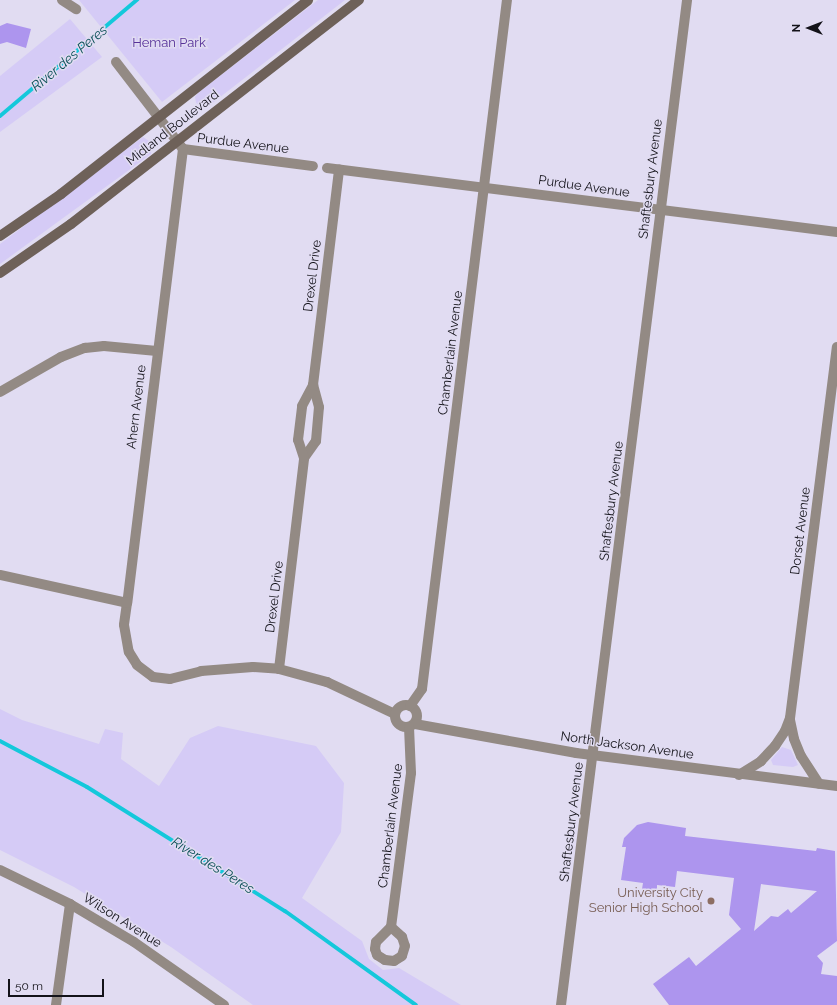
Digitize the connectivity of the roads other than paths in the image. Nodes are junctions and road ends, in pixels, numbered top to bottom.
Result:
1 (62, 0) edge
2 (308, 0) edge
3 (359, 0) edge
4 (507, 0) edge
5 (687, 0) edge
6 (76, 9) dead end
7 (116, 62) dead end
8 (158, 117) junction
9 (180, 146) junction
10 (314, 166) dead end
11 (327, 168) dead end
12 (339, 170) junction
13 (484, 187) junction
14 (661, 210) junction
15 (837, 232) edge
16 (0, 236) edge
17 (0, 273) edge
18 (837, 347) edge
19 (157, 351) junction
20 (313, 385) junction
21 (0, 392) edge
22 (304, 458) junction
23 (0, 575) edge
24 (127, 602) junction
25 (279, 669) junction
26 (410, 706) junction
27 (395, 714) junction
28 (790, 718) junction
29 (412, 726) junction
30 (593, 756) junction
31 (739, 775) junction
32 (819, 784) junction
33 (837, 786) edge
34 (0, 870) edge
35 (70, 904) junction
36 (391, 927) dead end
37 (56, 1005) edge
38 (224, 1005) edge
39 (561, 1005) edge

1 - 6 street
2 - 8 main road, Midland Boulevard
3 - 9 main road, Midland Boulevard
4 - 13 street, Chamberlain Avenue
5 - 14 street, Shaftesbury Avenue
7 - 8 street
8 - 9 street
8 - 16 main road, Midland Boulevard
9 - 10 street, Purdue Avenue
9 - 17 main road, Midland Boulevard
9 - 19 street, Ahern Avenue
11 - 12 street, Purdue Avenue
12 - 13 street, Purdue Avenue
12 - 20 street, Drexel Drive
13 - 14 street, Purdue Avenue
13 - 26 street, Chamberlain Avenue
14 - 15 street, Purdue Avenue
14 - 30 street, Shaftesbury Avenue
18 - 28 street, Dorset Avenue
19 - 21 street
19 - 24 street, Ahern Avenue
20 - 22 street, Drexel Drive
20 - 22 street, Drexel Drive
22 - 25 street, Drexel Drive
23 - 24 street
24 - 25 street, Ahern Avenue
25 - 27 street
26 - 27 street
26 - 29 street
27 - 29 street
28 - 31 street, Dorset Avenue
28 - 32 street, Dorset Avenue
29 - 30 street, North Jackson Avenue
29 - 36 street, Chamberlain Avenue
30 - 31 street, North Jackson Avenue
30 - 39 street, Shaftesbury Avenue
31 - 32 street, North Jackson Avenue
32 - 33 street, North Jackson Avenue
34 - 35 street, Wilson Avenue
35 - 37 street
35 - 38 street, Wilson Avenue

